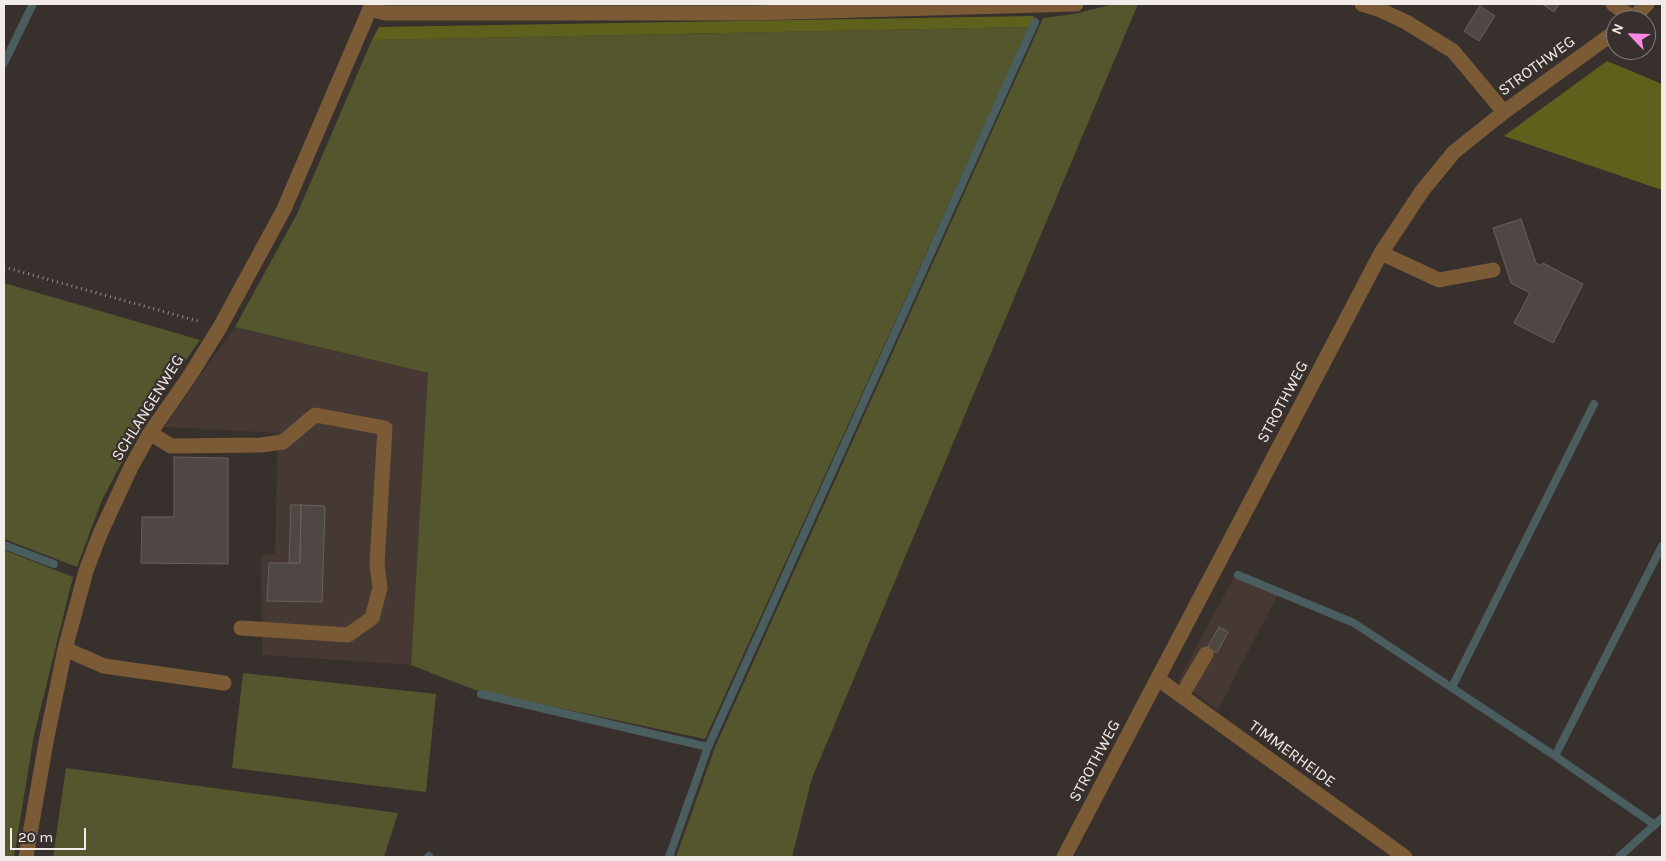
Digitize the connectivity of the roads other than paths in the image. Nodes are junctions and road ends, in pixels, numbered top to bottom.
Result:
1 (1076, 4) edge
2 (1362, 4) edge
3 (371, 7) edge
4 (1606, 38) edge
5 (1504, 112) junction
6 (1381, 253) junction
7 (1493, 270) dead end
8 (150, 434) junction
9 (241, 628) dead end
10 (65, 649) junction
11 (1206, 654) dead end
12 (1158, 679) junction
13 (224, 683) dead end
14 (1182, 695) junction
15 (26, 857) edge
16 (1064, 857) edge
17 (1405, 857) edge

1 - 3 street
2 - 5 street
3 - 8 street, SCHLANGENWEG
4 - 5 street, STROTHWEG
5 - 6 street, STROTHWEG
6 - 7 street
6 - 12 street, STROTHWEG
8 - 9 street
8 - 10 street, SCHLANGENWEG
10 - 13 street
10 - 15 street, SCHLANGENWEG
11 - 14 street
12 - 14 street, TIMMERHEIDE
12 - 16 street, STROTHWEG
14 - 17 street, TIMMERHEIDE

